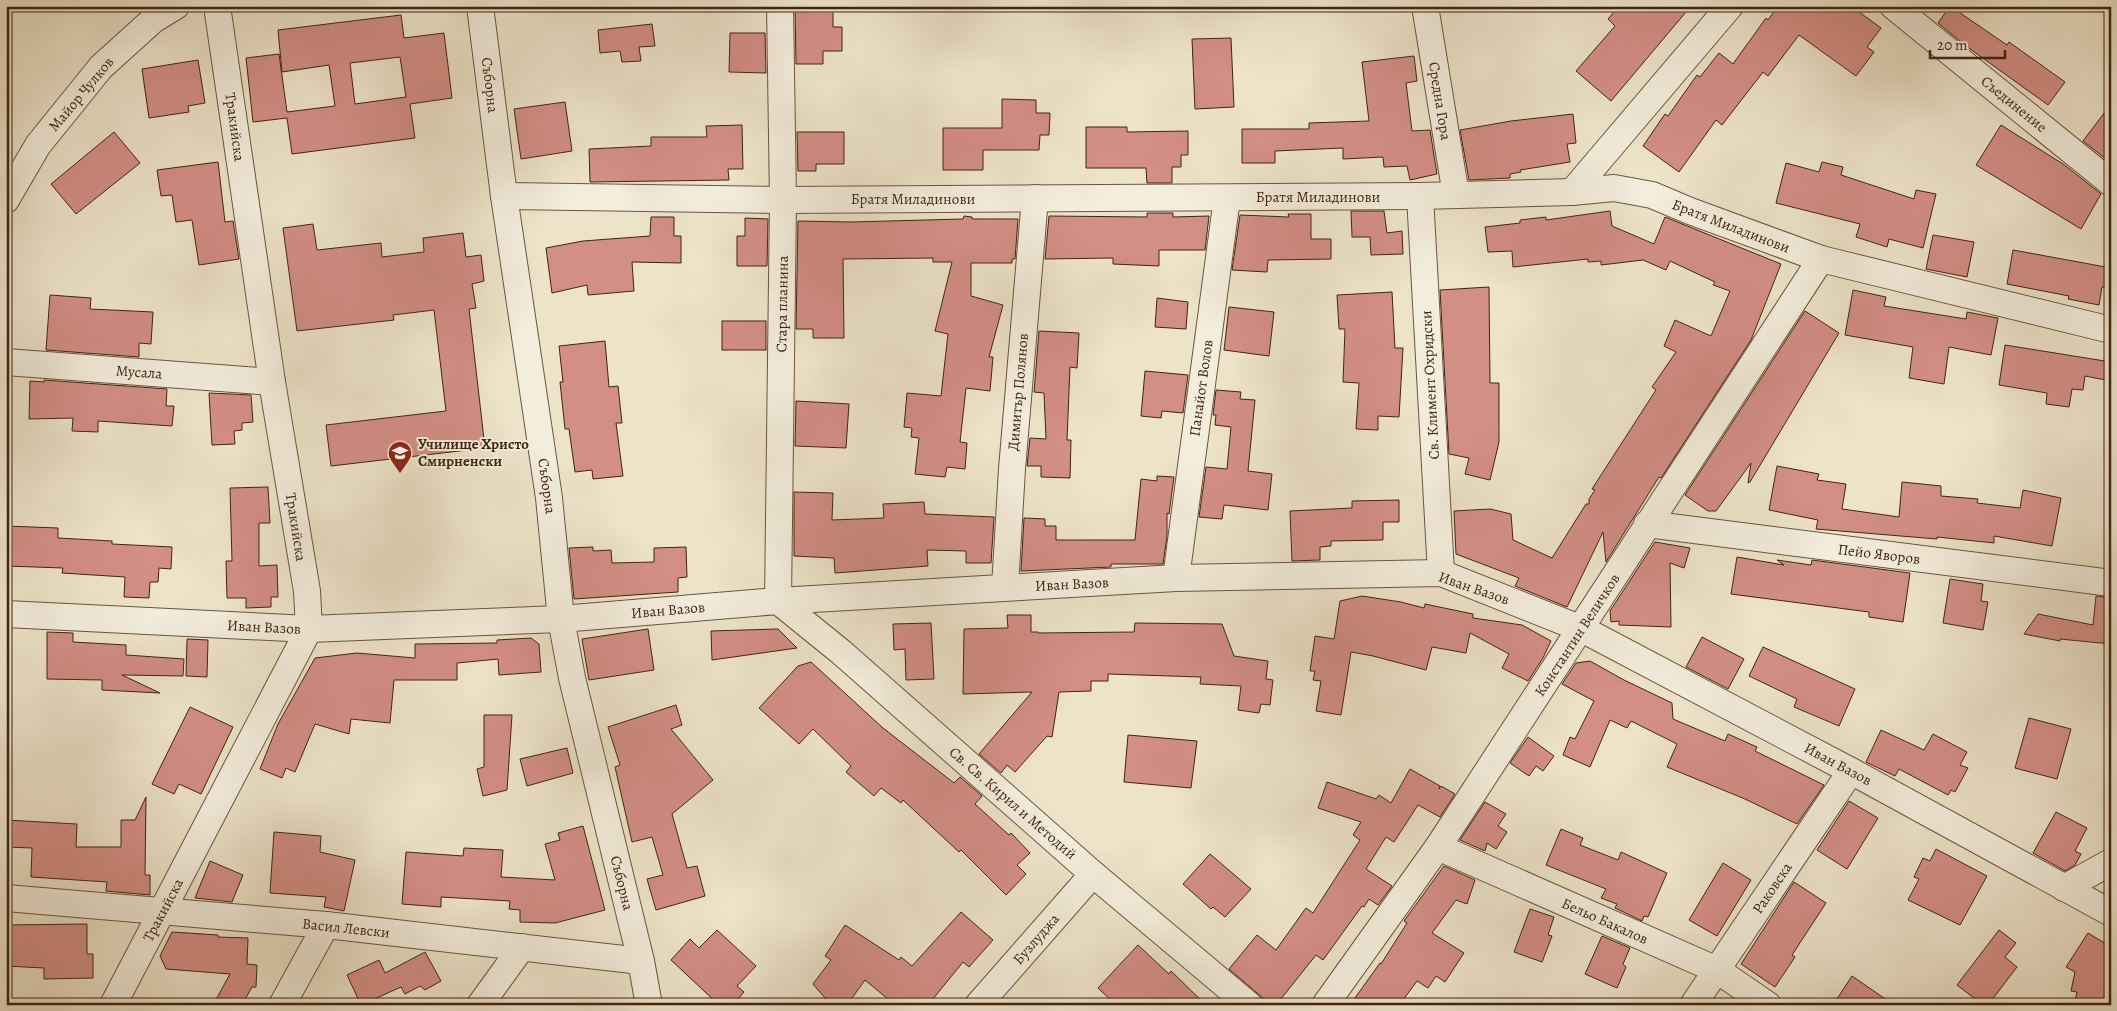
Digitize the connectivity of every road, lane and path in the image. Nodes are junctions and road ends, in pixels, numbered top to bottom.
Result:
1 (176, 6) edge
2 (217, 6) edge
3 (480, 6) edge
4 (780, 6) edge
5 (1425, 6) edge
6 (1730, 6) edge
7 (1893, 6) edge
8 (2111, 183) edge
9 (1572, 192) junction
10 (1456, 195) junction
11 (504, 196) junction
12 (1420, 196) junction
13 (1035, 198) junction
14 (1227, 198) junction
15 (6, 200) edge
16 (783, 200) junction
17 (1821, 259) junction
18 (2111, 330) edge
19 (6, 362) edge
20 (272, 382) junction
21 (1647, 524) junction
22 (1441, 573) junction
23 (1176, 578) junction
24 (2111, 583) edge
25 (1005, 587) junction
26 (778, 601) junction
27 (6, 614) edge
28 (561, 619) junction
29 (1582, 628) junction
30 (309, 629) junction
31 (1852, 771) junction
32 (1438, 847) junction
33 (2111, 862) edge
34 (1093, 874) junction
35 (2064, 888) junction
36 (6, 898) edge
37 (162, 912) junction
38 (2111, 913) edge
39 (326, 926) junction
40 (522, 947) junction
41 (641, 961) junction
42 (1717, 970) junction
43 (113, 1005) edge
44 (282, 1005) edge
45 (480, 1005) edge
46 (649, 1005) edge
47 (978, 1005) edge
48 (1248, 1005) edge
49 (1326, 1005) edge
50 (1693, 1005) edge
51 (1768, 1005) edge

1 - 15 street, Майор Чулков
2 - 20 street, Тракийска
3 - 11 street, Съборна
4 - 16 street, Стара планина
5 - 10 street, Средна Гора
6 - 9 street
7 - 8 street, Съединение
9 - 10 street, Братя Миладинови
9 - 17 street, Братя Миладинови
10 - 12 street, Братя Миладинови
11 - 16 street, Братя Миладинови
11 - 28 street, Съборна
12 - 14 street, Братя Миладинови
12 - 22 street, Св. Климент Охридски
13 - 14 street, Братя Миладинови
13 - 16 street, Братя Миладинови
13 - 25 street, Димитър Полянов
14 - 23 street, Панайот Волов
16 - 26 street, Стара планина
17 - 18 street, Братя Миладинови
17 - 21 street, Константин Величков
19 - 20 street, Мусала
20 - 30 street, Тракийска
21 - 24 street, Пейо Яворов
21 - 29 street, Константин Величков
22 - 23 street, Иван Вазов
22 - 29 street, Иван Вазов
23 - 25 street, Иван Вазов
25 - 26 street, Иван Вазов
26 - 28 street, Иван Вазов
26 - 34 street, Св. Св. Кирил и Методий
27 - 30 street, Иван Вазов
28 - 30 street, Иван Вазов
28 - 41 street, Съборна
29 - 31 street, Иван Вазов
29 - 32 street, Константин Величков
30 - 37 street, Тракийска
31 - 35 street, Иван Вазов
31 - 42 street, Раковска
32 - 42 street, Бельо Бакалов
32 - 49 street, Константин Величков
33 - 35 street
34 - 47 street, Бузлуджа
34 - 48 street, Св. Св. Кирил и Методий
35 - 38 street, Иван Вазов
36 - 37 street, Васил Левски
37 - 39 street, Васил Левски
37 - 43 street, Тракийска
39 - 40 street, Васил Левски
39 - 44 street
40 - 41 street, Васил Левски
40 - 45 street
41 - 46 street
42 - 50 street, Раковска
42 - 51 street, Бельо Бакалов

